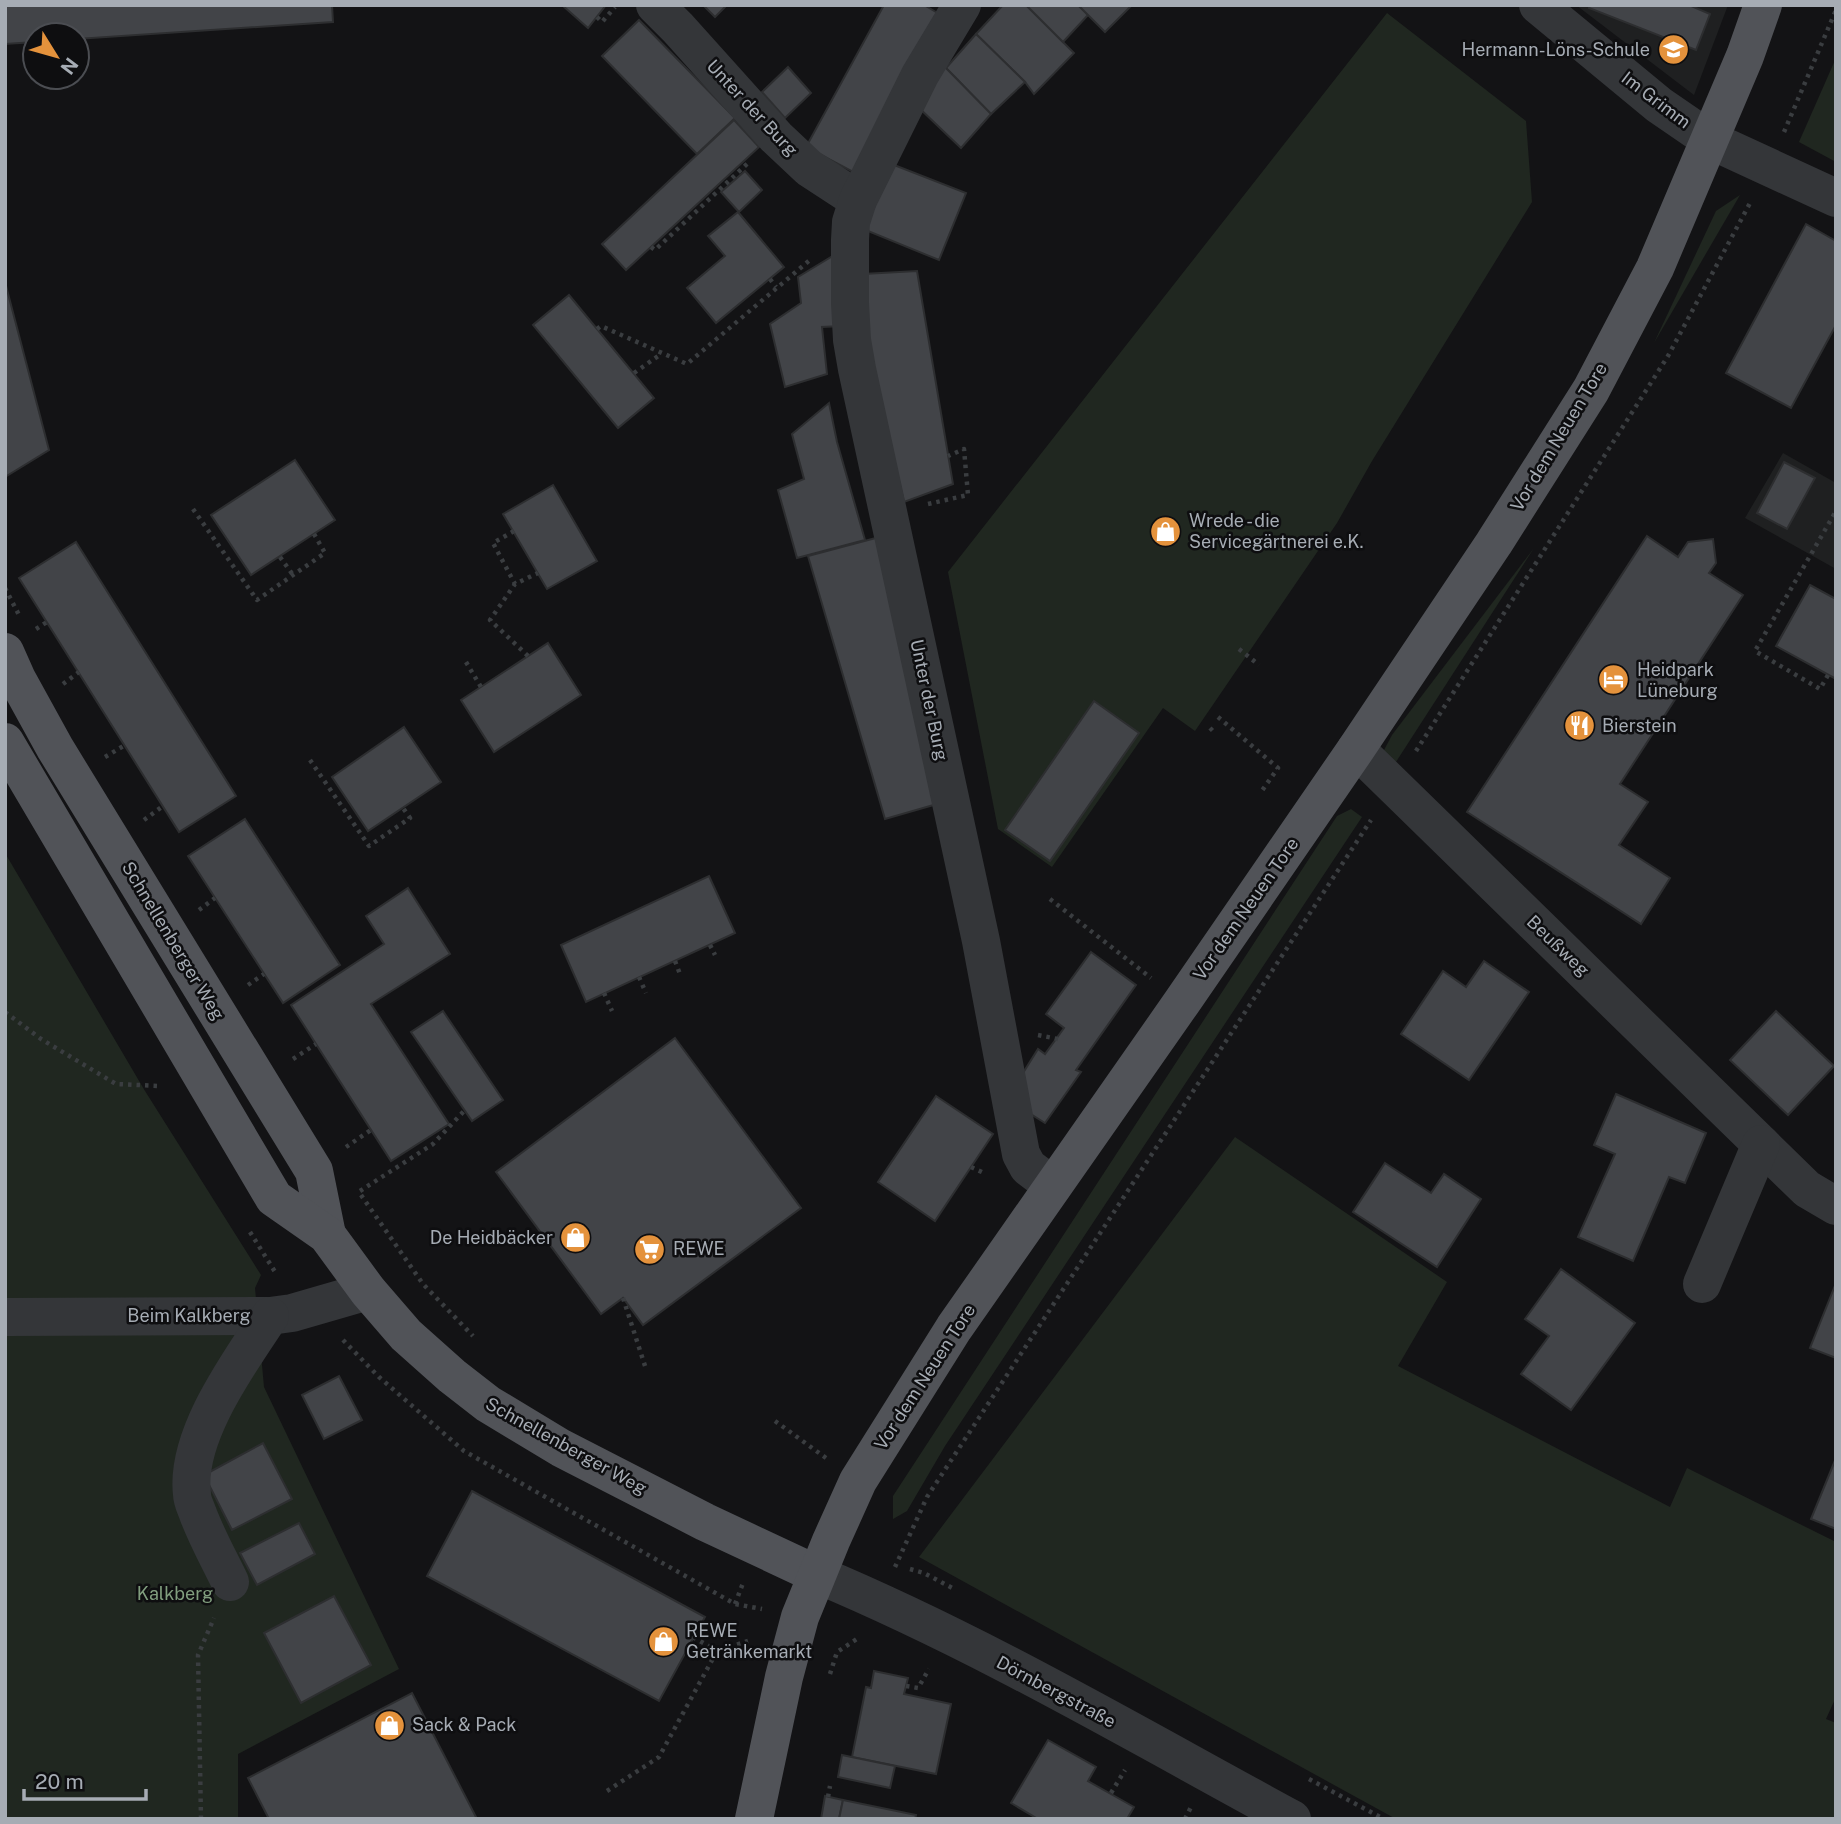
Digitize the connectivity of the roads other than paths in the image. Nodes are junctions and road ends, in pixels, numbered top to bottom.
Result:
1 (655, 5) edge
2 (961, 5) edge
3 (1538, 5) edge
4 (1763, 5) edge
5 (1710, 140) junction
6 (1836, 198) edge
7 (858, 200) junction
8 (5, 652) edge
9 (5, 741) edge
10 (1356, 749) junction
11 (1761, 1144) junction
12 (1053, 1186) junction
13 (1836, 1206) edge
14 (327, 1235) junction
15 (1702, 1284) dead end
16 (368, 1291) junction
17 (5, 1317) edge
18 (270, 1317) junction
19 (816, 1574) junction
20 (230, 1582) road end
21 (754, 1819) edge
22 (1292, 1819) edge

1 - 7 street, Unter der Burg
2 - 7 street, Unter der Burg
3 - 5 street, Im Grimm
4 - 5 main road, Vor dem Neuen Tore
5 - 6 street, Im Grimm
5 - 10 main road, Vor dem Neuen Tore
7 - 12 street, Unter der Burg
8 - 14 main road, Schnellenberger Weg
9 - 14 main road, Schnellenberger Weg
10 - 11 street, Beußweg
10 - 12 main road, Vor dem Neuen Tore
11 - 13 street, Beußweg
11 - 15 street
12 - 19 main road, Vor dem Neuen Tore
14 - 16 main road, Schnellenberger Weg
16 - 18 street, Beim Kalkberg
16 - 19 main road, Schnellenberger Weg
17 - 18 street, Beim Kalkberg
18 - 20 street
19 - 21 main road, Vor dem Neuen Tore
19 - 22 street, Dörnbergstraße

